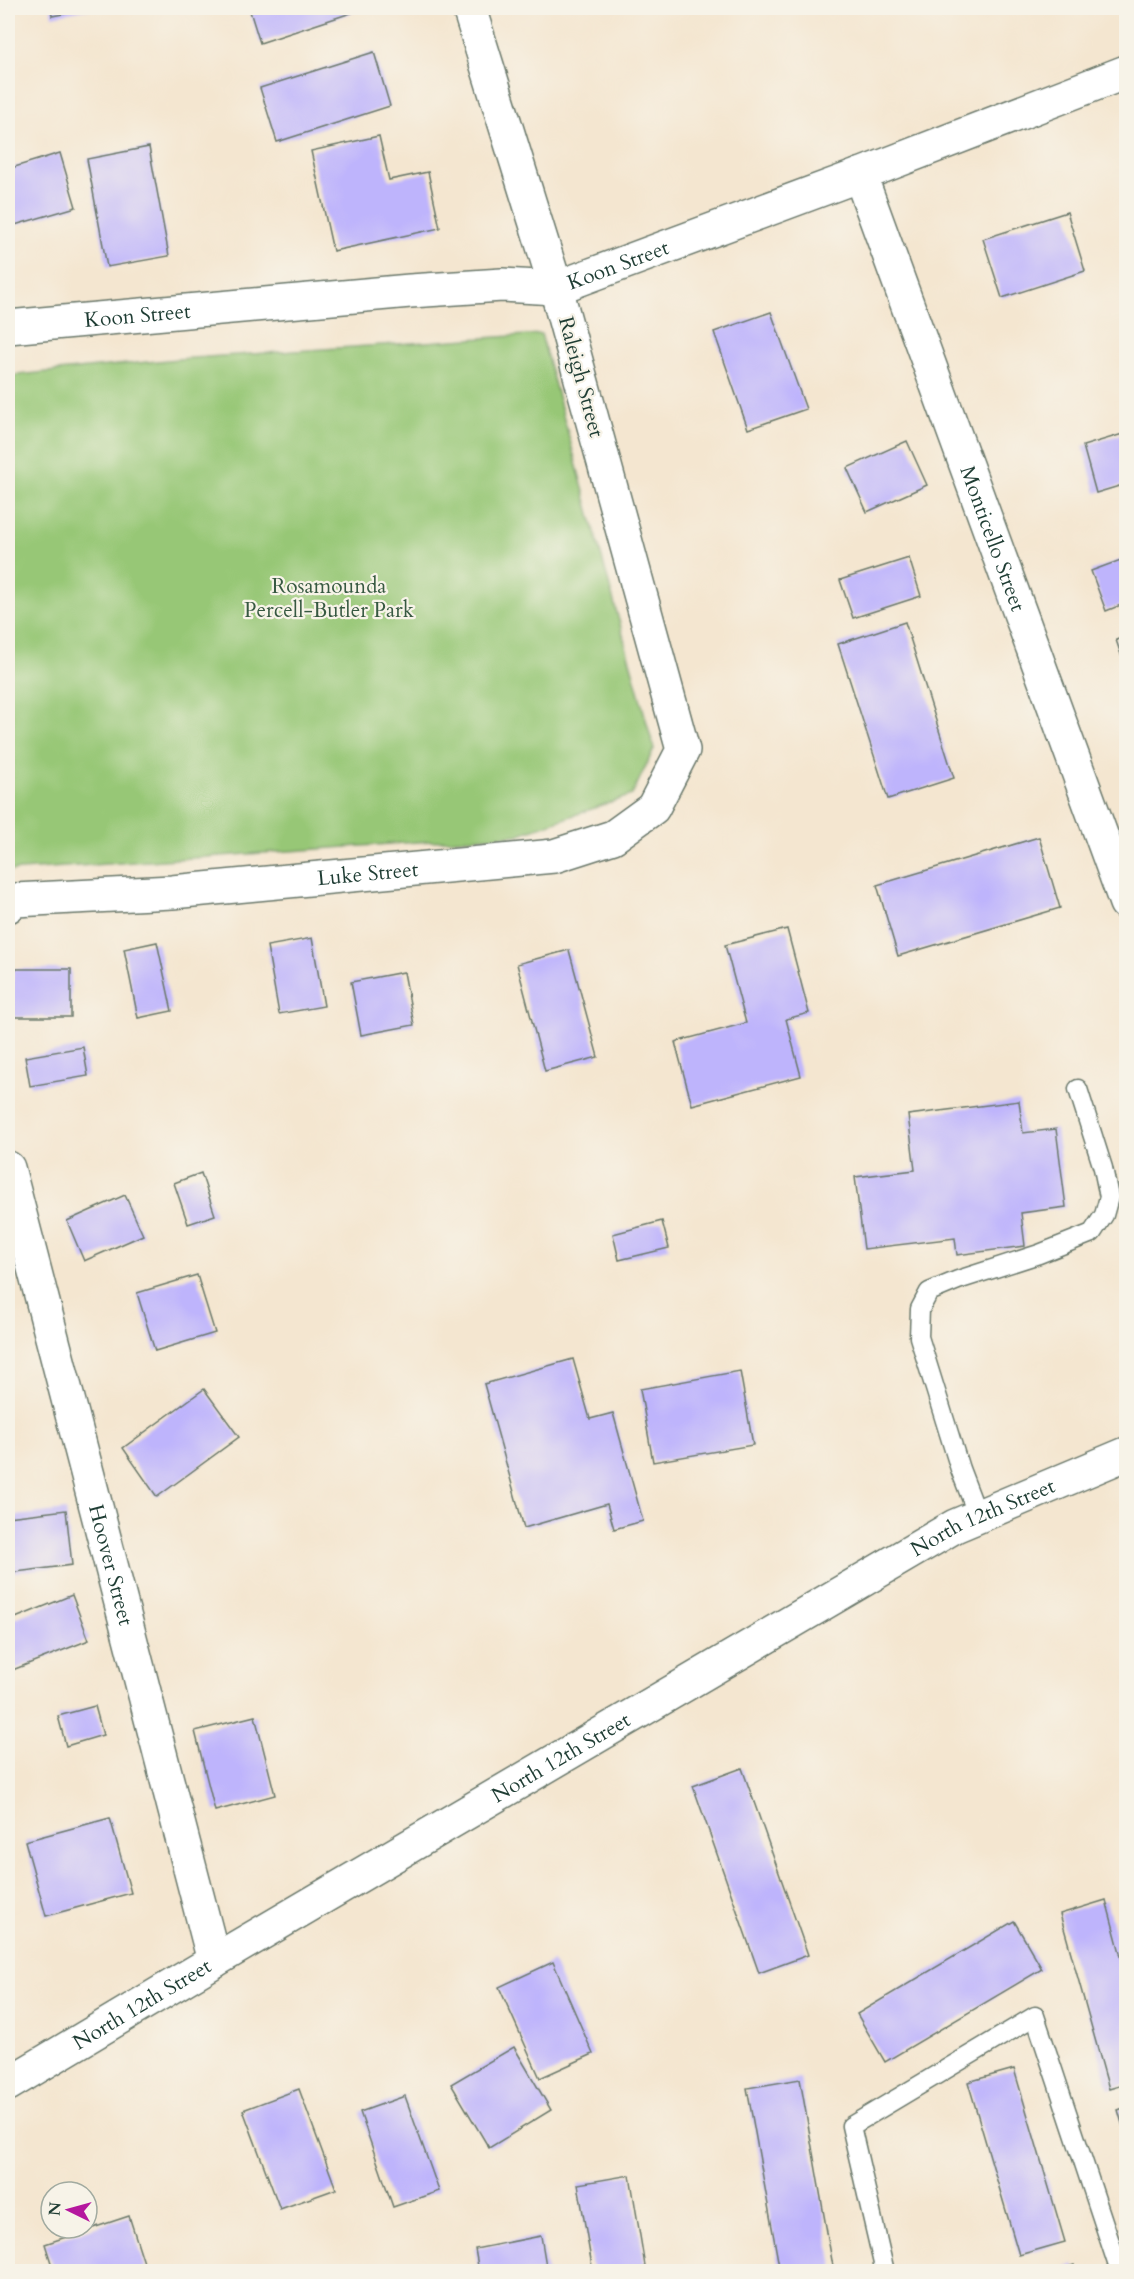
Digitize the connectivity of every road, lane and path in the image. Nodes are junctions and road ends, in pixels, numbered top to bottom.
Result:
1 (469, 8) edge
2 (1126, 72) edge
3 (860, 175) junction
4 (556, 288) junction
5 (8, 327) edge
6 (683, 750) joint
7 (1126, 903) edge
8 (8, 906) edge
9 (1078, 1089) dead end
10 (8, 1168) edge
11 (1126, 1454) edge
12 (978, 1516) junction
13 (214, 1961) junction
14 (8, 2085) edge
15 (885, 2271) edge
16 (1120, 2271) edge

1 - 4 street, Raleigh Street
2 - 3 street, Koon Street
3 - 4 street, Koon Street
3 - 7 street, Monticello Street
4 - 5 street, Koon Street
4 - 6 street, Raleigh Street
6 - 8 street, Luke Street
9 - 12 lane
10 - 13 street, Hoover Street
11 - 12 street, North 12th Street
12 - 13 street, North 12th Street
13 - 14 street, North 12th Street
15 - 16 lane

